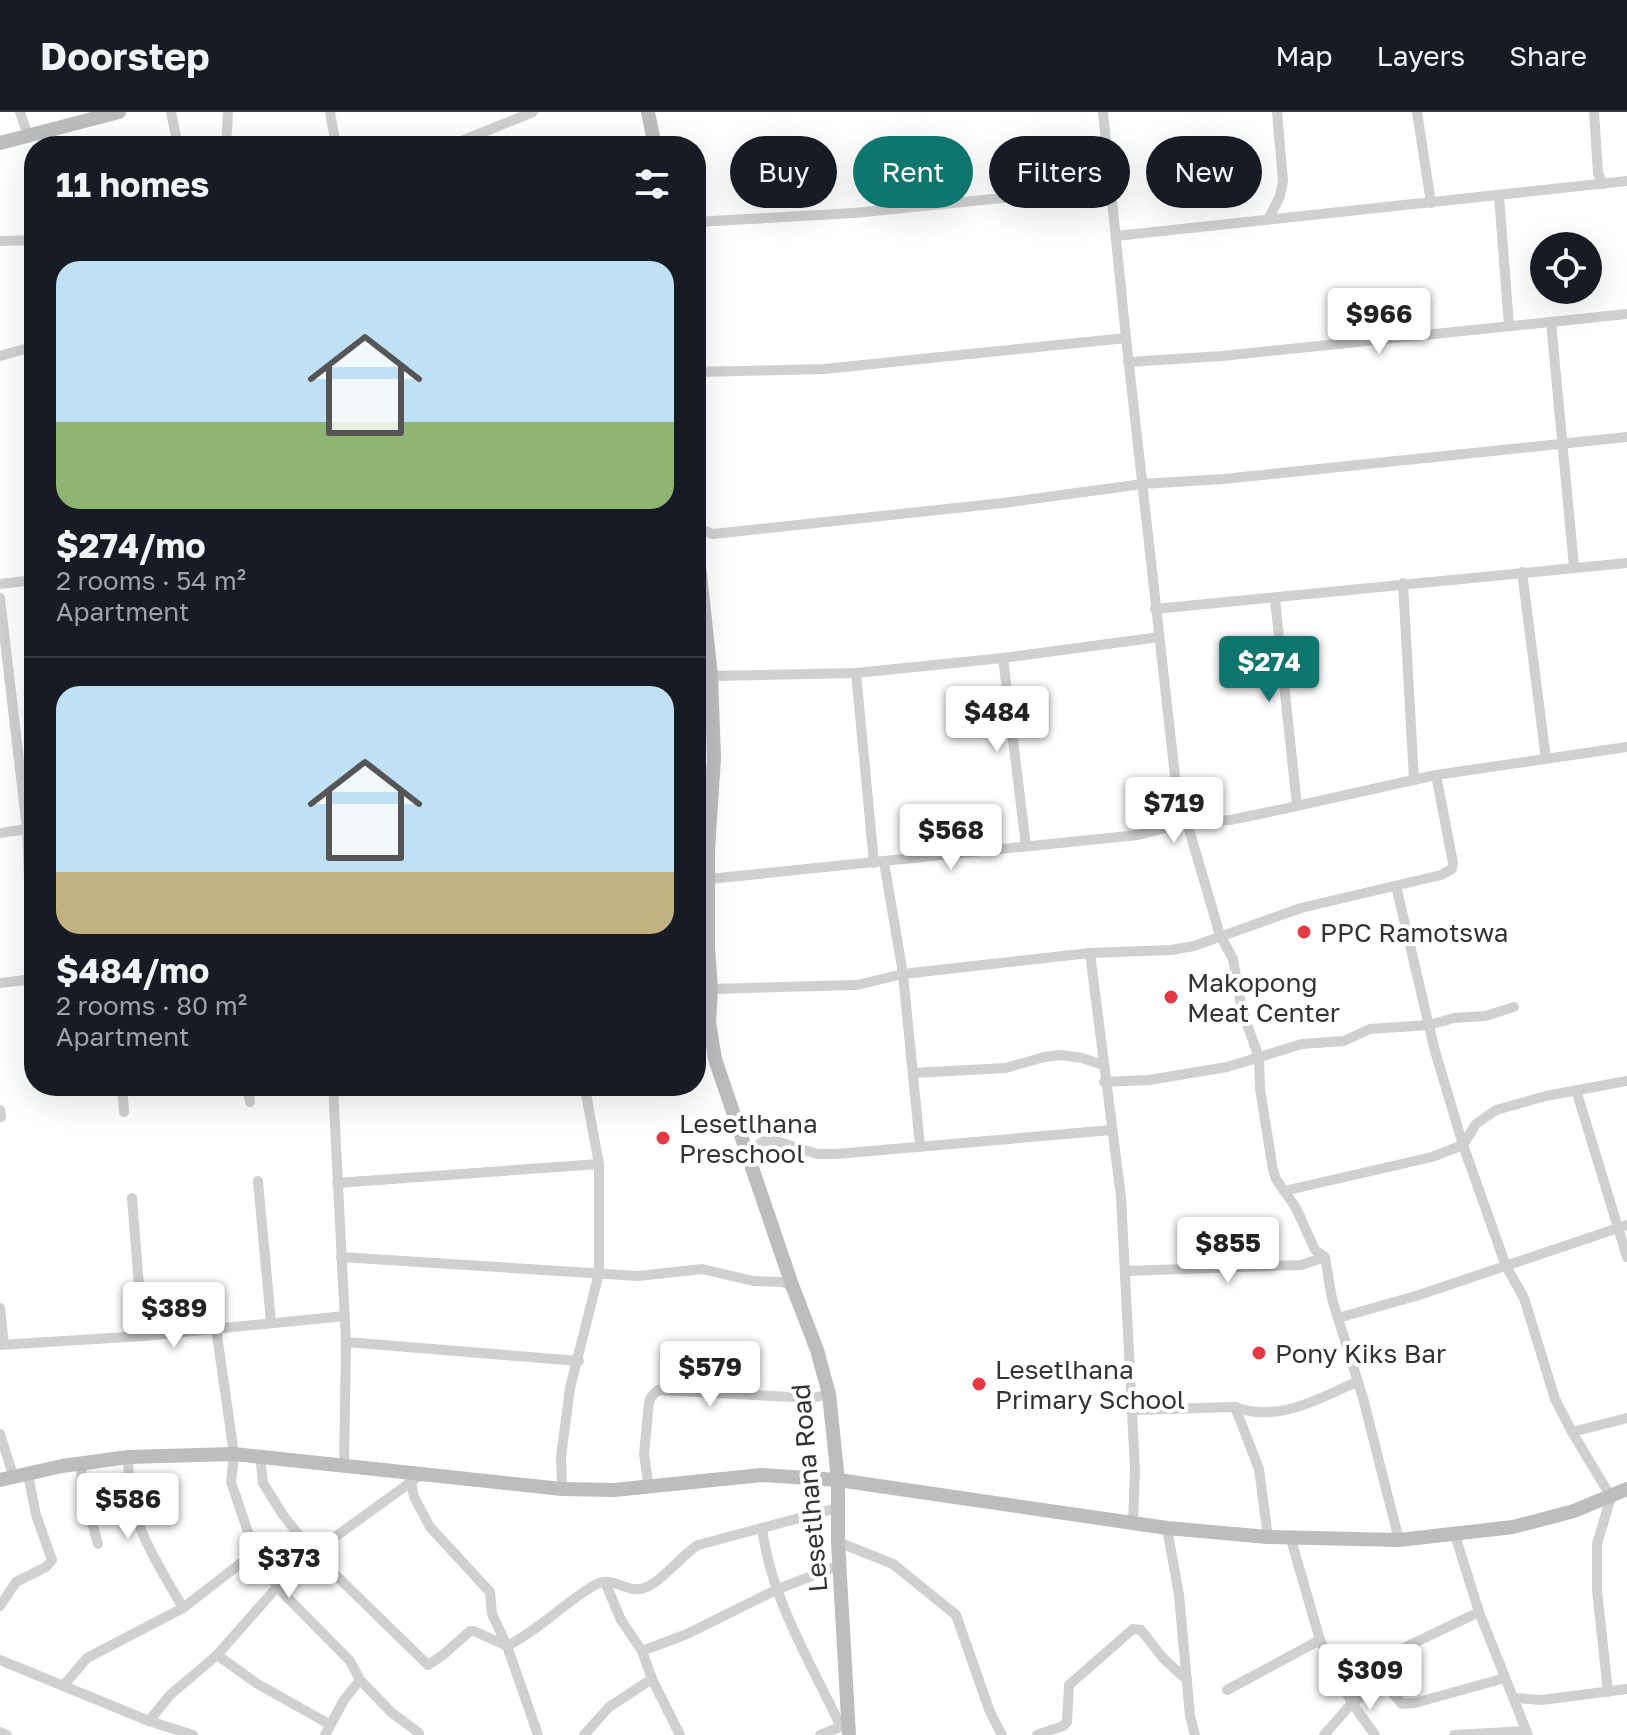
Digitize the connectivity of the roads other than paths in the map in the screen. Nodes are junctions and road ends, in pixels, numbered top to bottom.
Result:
1 (20, 112) edge
2 (119, 112) edge
3 (171, 112) edge
4 (228, 112) edge
5 (330, 112) edge
6 (533, 112) edge
7 (648, 112) edge
8 (1105, 112) edge
9 (1277, 112) edge
10 (1417, 112) edge
11 (1594, 112) edge
12 (28, 136) joint
13 (176, 136) edge
14 (227, 136) edge
15 (334, 136) edge
16 (474, 136) edge
17 (653, 136) edge
18 (1107, 136) edge
19 (24, 137) edge
20 (0, 143) edge
21 (1627, 181) edge
22 (1603, 184) junction
23 (1499, 196) junction
24 (989, 199) edge
25 (1431, 203) junction
26 (1113, 208) edge
27 (1268, 220) junction
28 (706, 221) edge
29 (1116, 236) junction
30 (24, 240) edge
31 (0, 241) edge
32 (1627, 314) edge
33 (1551, 322) junction
34 (1509, 326) junction
35 (1126, 338) junction
36 (24, 349) edge
37 (0, 356) edge
38 (1128, 362) junction
39 (706, 372) edge
40 (1627, 437) edge
41 (1564, 445) junction
42 (1142, 484) junction
43 (706, 532) edge
44 (1627, 563) edge
45 (1574, 567) junction
46 (1522, 572) junction
47 (24, 581) edge
48 (1403, 583) junction
49 (0, 584) edge
50 (0, 598) edge
51 (1275, 599) junction
52 (1155, 609) junction
53 (706, 630) edge
54 (1159, 637) junction
55 (1003, 658) junction
56 (856, 673) junction
57 (711, 676) junction
58 (1627, 747) edge
59 (1546, 759) junction
60 (1436, 775) junction
61 (1414, 780) junction
62 (24, 803) edge
63 (1297, 806) junction
64 (706, 811) edge
65 (712, 811) junction
66 (1185, 823) junction
67 (24, 829) edge
68 (0, 833) edge
69 (1026, 846) junction
70 (879, 862) junction
71 (709, 879) junction
72 (1396, 886) junction
73 (706, 909) edge
74 (1220, 935) junction
75 (1090, 953) junction
76 (706, 966) edge
77 (903, 974) junction
78 (24, 980) edge
79 (0, 983) edge
80 (711, 989) junction
81 (1514, 1007) dead end
82 (1429, 1025) junction
83 (1259, 1058) junction
84 (1103, 1065) junction
85 (913, 1073) junction
86 (1627, 1081) edge
87 (1104, 1082) junction
88 (1576, 1090) junction
89 (123, 1096) edge
90 (249, 1096) edge
91 (334, 1096) edge
92 (586, 1096) edge
93 (250, 1102) dead end
94 (0, 1110) edge
95 (124, 1112) dead end
96 (1, 1117) edge
97 (1112, 1130) junction
98 (1463, 1145) junction
99 (920, 1146) junction
100 (746, 1152) junction
101 (599, 1164) junction
102 (258, 1181) dead end
103 (337, 1183) junction
104 (1284, 1191) junction
105 (132, 1198) dead end
106 (1622, 1227) edge
107 (341, 1257) junction
108 (1325, 1257) junction
109 (1627, 1257) edge
110 (1506, 1266) junction
111 (1125, 1271) junction
112 (599, 1273) junction
113 (792, 1285) junction
114 (0, 1308) edge
115 (345, 1316) junction
116 (1338, 1318) junction
117 (271, 1322) junction
118 (216, 1328) junction
119 (143, 1336) junction
120 (346, 1342) junction
121 (2, 1345) edge
122 (579, 1361) junction
123 (1358, 1381) junction
124 (829, 1394) junction
125 (1235, 1407) junction
126 (1132, 1410) junction
127 (1627, 1418) edge
128 (1572, 1432) junction
129 (0, 1434) edge
130 (234, 1454) junction
131 (260, 1455) junction
132 (128, 1457) junction
133 (81, 1464) junction
134 (344, 1466) junction
135 (14, 1477) edge
136 (417, 1478) junction
137 (838, 1480) junction
138 (649, 1488) junction
139 (562, 1489) junction
140 (1627, 1489) edge
141 (1611, 1497) junction
142 (837, 1508) junction
143 (1133, 1522) junction
144 (762, 1528) junction
145 (1167, 1528) junction
146 (1455, 1535) junction
147 (1290, 1536) junction
148 (1268, 1537) junction
149 (1399, 1540) junction
150 (838, 1542) junction
151 (98, 1544) dead end
152 (258, 1550) junction
153 (313, 1553) junction
154 (840, 1565) junction
155 (605, 1582) junction
156 (277, 1587) junction
157 (778, 1589) junction
158 (0, 1606) edge
159 (183, 1608) junction
160 (1479, 1612) junction
161 (1320, 1640) junction
162 (507, 1646) junction
163 (642, 1651) junction
164 (217, 1655) junction
165 (0, 1660) edge
166 (1395, 1675) junction
167 (1505, 1678) junction
168 (652, 1679) junction
169 (360, 1680) junction
170 (1187, 1680) junction
171 (63, 1686) junction
172 (1627, 1689) edge
173 (1227, 1690) dead end
174 (1608, 1692) junction
175 (1514, 1698) junction
176 (1352, 1703) junction
177 (149, 1721) junction
178 (846, 1728) edge
179 (327, 1730) edge
180 (0, 1732) edge
181 (419, 1733) dead end
182 (1527, 1733) edge
183 (7, 1735) edge
184 (193, 1735) edge
185 (538, 1735) edge
186 (584, 1735) edge
187 (680, 1735) edge
188 (820, 1735) edge
189 (1002, 1735) edge
190 (1037, 1735) edge
191 (1195, 1735) edge
192 (1324, 1735) edge
193 (1375, 1735) edge
194 (1454, 1735) edge

1 - 12 street
2 - 12 street
3 - 13 street
4 - 14 street
5 - 15 street
6 - 16 street
7 - 17 street
8 - 18 street
9 - 27 street
10 - 25 street
11 - 22 street
19 - 20 street
21 - 22 street
22 - 23 street
23 - 25 street
23 - 34 street
24 - 28 street
25 - 27 street
26 - 29 street
27 - 29 street
29 - 35 street
30 - 31 street
32 - 33 street
33 - 34 street
33 - 41 street
34 - 38 street
35 - 38 street
35 - 39 street
36 - 37 street
38 - 42 street
40 - 41 street
41 - 42 street
41 - 45 street
42 - 43 street
42 - 52 street
44 - 45 street
45 - 46 street
46 - 48 street
46 - 59 street
47 - 49 street
48 - 51 street
48 - 61 street
50 - 62 street
51 - 52 street
51 - 63 street
52 - 54 street
53 - 57 street, Lesetlhana Road
54 - 55 street
54 - 66 street
55 - 56 street
55 - 69 street
56 - 57 street
56 - 70 street
57 - 65 street, Lesetlhana Road
58 - 59 street
59 - 60 street
60 - 61 street
60 - 72 street
61 - 63 street
63 - 66 street
64 - 65 street
65 - 71 street, Lesetlhana Road
66 - 69 street
66 - 74 street
67 - 68 street
69 - 70 street
70 - 71 street
70 - 77 street
71 - 73 street, Lesetlhana Road
72 - 74 street
72 - 82 street
74 - 75 street
74 - 83 street
75 - 77 street
75 - 84 street
76 - 80 street, Lesetlhana Road
77 - 80 street
77 - 85 street
78 - 79 street
80 - 100 street, Lesetlhana Road
81 - 82 street
82 - 83 street
82 - 98 street
83 - 87 street
83 - 104 street
84 - 85 street
84 - 87 street
85 - 99 street
86 - 88 street
87 - 97 street
88 - 98 street
88 - 106 street
89 - 95 street
90 - 93 street
91 - 103 street
92 - 101 street
94 - 96 street
97 - 99 street
97 - 111 street
98 - 104 street
98 - 110 street
99 - 100 street
100 - 113 street, Lesetlhana Road
101 - 103 street
101 - 112 street
102 - 117 street
103 - 107 street
104 - 108 street
105 - 119 street
106 - 109 street
106 - 110 street
107 - 112 street
107 - 115 street
108 - 111 street
108 - 116 street
110 - 116 street
110 - 128 street
111 - 126 street
112 - 113 street
112 - 122 street
113 - 124 street, Lesetlhana Road
114 - 121 street
115 - 117 street
115 - 120 street
116 - 123 street
117 - 118 street
118 - 119 street
118 - 130 street
119 - 121 street
120 - 122 street
120 - 134 street
122 - 139 street
123 - 125 street
123 - 149 street
124 - 137 street, Lesetlhana Road
124 - 138 street
125 - 126 street
125 - 148 street
126 - 143 street
127 - 128 street
128 - 141 street
129 - 135 street
130 - 131 street
130 - 132 street
130 - 152 street
131 - 134 street
131 - 153 street
132 - 133 street
132 - 159 street
133 - 135 street
133 - 151 street
134 - 136 street
135 - 158 street
136 - 139 street
136 - 153 street
136 - 162 street
137 - 138 street
137 - 142 street, Lesetlhana Road
137 - 143 street
138 - 139 street
140 - 141 street
141 - 146 street
141 - 174 street
142 - 144 street
142 - 150 street, Lesetlhana Road
143 - 145 street
144 - 155 street
144 - 157 street
145 - 148 street
145 - 170 street
146 - 149 street
146 - 160 street
147 - 148 street
147 - 149 street
147 - 161 street
150 - 154 street, Lesetlhana Road
150 - 189 street
152 - 156 street
152 - 159 street
153 - 156 street
153 - 162 street
154 - 157 street
154 - 178 street, Lesetlhana Road
155 - 162 street
155 - 163 street
156 - 164 street
156 - 169 street
157 - 163 street
157 - 178 street
159 - 171 street
160 - 166 street
160 - 167 street
161 - 173 street
161 - 176 street
162 - 185 street
163 - 168 street
164 - 177 street
164 - 179 street
165 - 171 street
166 - 167 street
166 - 176 street
167 - 175 street
168 - 186 street
168 - 187 street
169 - 179 street
169 - 181 street
170 - 190 street
170 - 191 street
171 - 177 street
172 - 174 street
174 - 175 street
175 - 182 street
176 - 192 street
176 - 193 street
177 - 184 street
178 - 188 street
180 - 183 street
182 - 194 street

